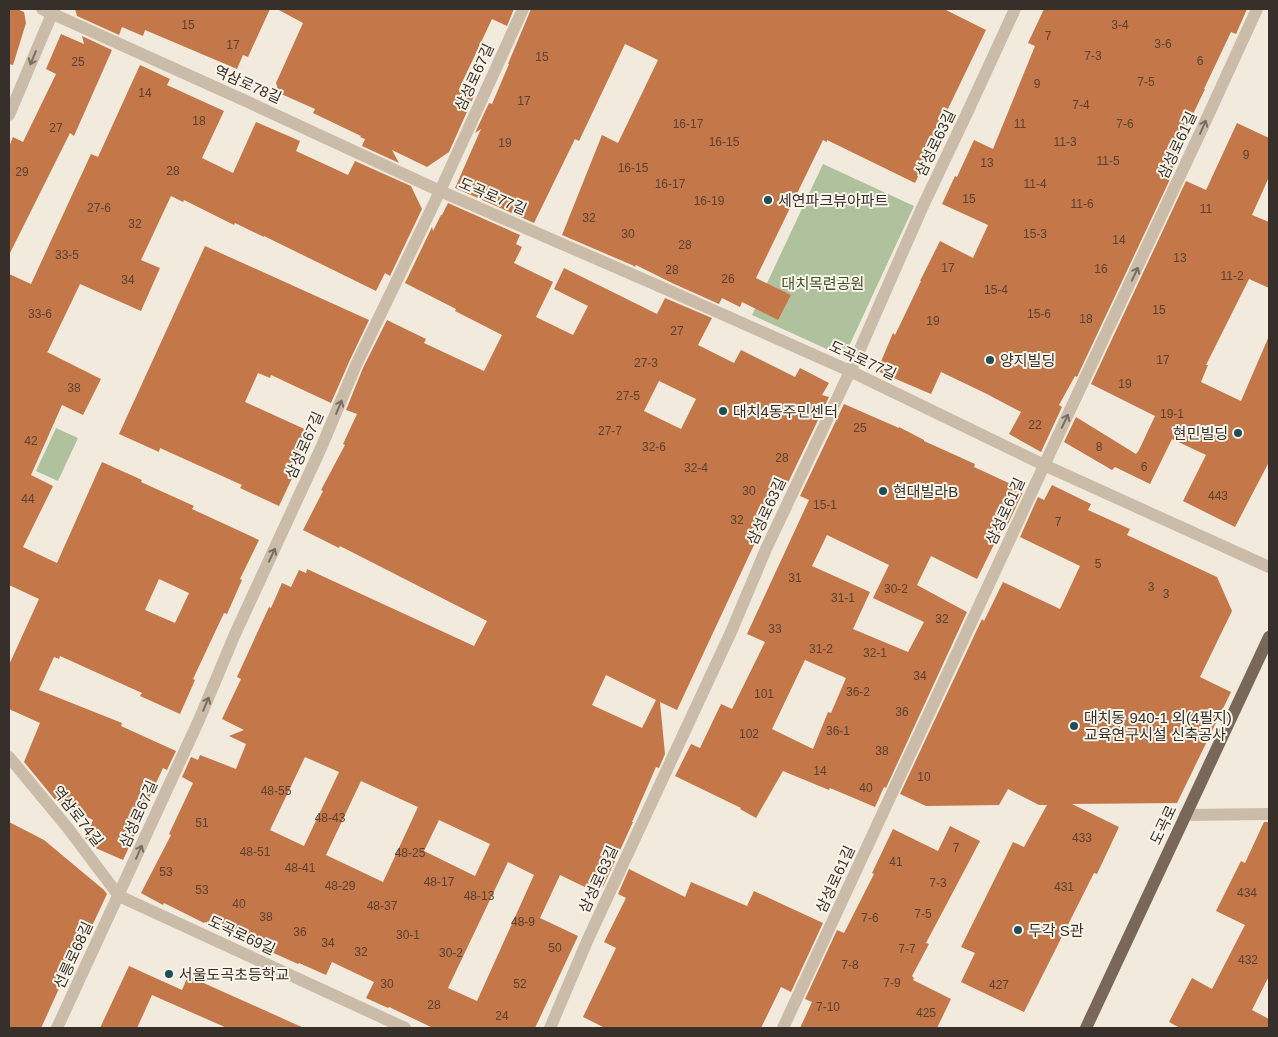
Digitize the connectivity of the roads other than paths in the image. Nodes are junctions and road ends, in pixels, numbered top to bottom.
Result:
1 (523, 9) edge
2 (1014, 9) edge
3 (1257, 9) edge
4 (49, 10) edge
5 (9, 115) edge
6 (440, 190) junction
7 (850, 371) junction
8 (1044, 465) junction
9 (1269, 568) edge
10 (1269, 637) edge
11 (9, 757) edge
12 (1269, 814) edge
13 (1185, 815) junction
14 (119, 896) junction
15 (57, 1028) edge
16 (405, 1028) edge
17 (550, 1028) edge
18 (783, 1028) edge
19 (1086, 1028) edge

1 - 6 street, 삼성로67길
2 - 7 street, 삼성로63길
8 -> 3 street, 삼성로61길
4 -> 5 street
4 - 6 street, 역삼로78길
6 - 7 street, 도곡로77길
14 -> 6 street, 삼성로67길
7 - 8 street, 도곡로77길
7 - 17 street, 삼성로63길
8 - 9 street, 도곡로77길
8 - 18 street, 삼성로61길
10 - 13 main road, 도곡로
11 - 14 street, 역삼로74길
12 - 13 street
13 - 19 main road, 도곡로
14 - 15 street, 선릉로68길
14 - 16 street, 도곡로69길

